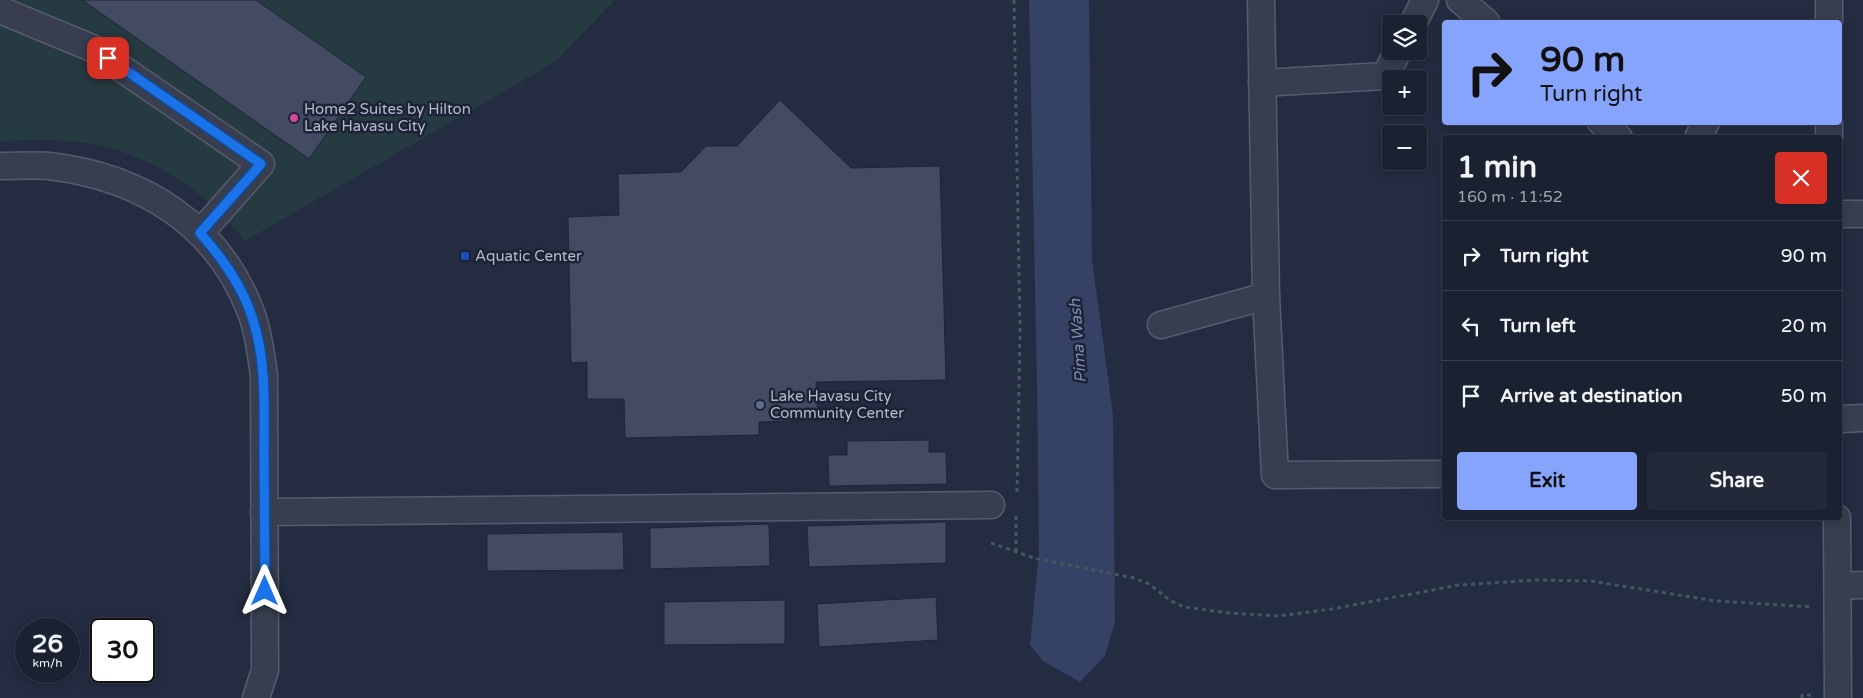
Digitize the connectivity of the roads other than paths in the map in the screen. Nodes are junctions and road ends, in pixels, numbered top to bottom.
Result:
1 (1261, 0) edge
2 (1425, 0) edge
3 (1460, 0) edge
4 (1829, 0) edge
5 (0, 10) edge
6 (1417, 15) edge
7 (1484, 20) edge
8 (1829, 20) edge
9 (1393, 60) edge
10 (1262, 83) junction
11 (1605, 125) edge
12 (1616, 135) edge
13 (0, 166) edge
14 (1842, 214) edge
15 (1863, 214) edge
16 (200, 233) junction
17 (1266, 296) junction
18 (1161, 325) dead end
19 (1863, 418) edge
20 (1842, 419) edge
21 (1442, 474) edge
22 (991, 505) dead end
23 (264, 512) junction
24 (1837, 520) edge
25 (1847, 593) edge
26 (266, 670) junction
27 (256, 698) edge
28 (276, 698) edge
29 (1838, 698) edge

1 - 10 street
2 - 6 street
3 - 7 street
4 - 8 street
5 - 16 street
9 - 10 street
10 - 17 street
11 - 12 street
13 - 16 street
14 - 15 street
16 - 23 street
17 - 18 street
17 - 21 street
19 - 20 street
22 - 23 street
23 - 26 street
24 - 25 street
25 - 29 street
26 - 27 street
26 - 28 street

